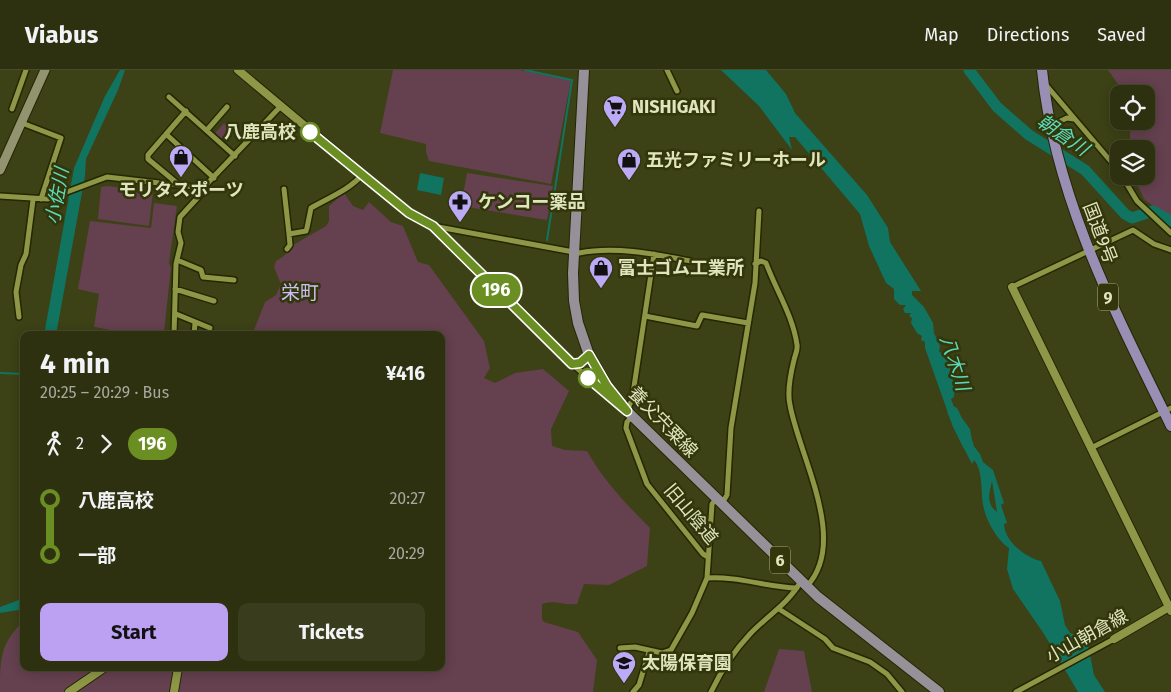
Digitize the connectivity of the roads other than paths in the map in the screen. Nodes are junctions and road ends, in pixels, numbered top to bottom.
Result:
1 (26, 70) edge
2 (45, 70) edge
3 (238, 70) edge
4 (584, 70) edge
5 (667, 70) edge
6 (1035, 70) edge
7 (1043, 75) edge
8 (677, 91) dead end
9 (169, 97) dead end
10 (227, 107) dead end
11 (280, 107) junction
12 (12, 109) dead end
13 (186, 111) junction
14 (1075, 120) junction
15 (22, 123) junction
16 (1050, 126) junction
17 (206, 130) junction
18 (166, 134) junction
19 (235, 156) junction
20 (1110, 161) edge
21 (0, 170) edge
22 (362, 175) junction
23 (214, 178) junction
24 (179, 184) junction
25 (1127, 185) edge
26 (203, 188) junction
27 (284, 189) dead end
28 (0, 196) edge
29 (41, 199) junction
30 (34, 200) junction
31 (759, 211) dead end
32 (433, 226) junction
33 (1171, 233) edge
34 (289, 234) junction
35 (287, 249) dead end
36 (1088, 250) junction
37 (1171, 250) edge
38 (574, 252) junction
39 (654, 254) junction
40 (177, 260) junction
41 (690, 260) dead end
42 (755, 264) junction
43 (234, 280) dead end
44 (1012, 288) joint
45 (175, 289) junction
46 (214, 301) dead end
47 (176, 314) junction
48 (645, 316) junction
49 (19, 317) dead end
50 (748, 322) junction
51 (196, 324) junction
52 (210, 328) dead end
53 (174, 331) edge
54 (195, 331) edge
55 (589, 355) junction
56 (572, 364) junction
57 (1167, 410) edge
58 (629, 413) junction
59 (1171, 426) edge
60 (1091, 448) junction
61 (716, 499) junction
62 (708, 557) junction
63 (707, 578) junction
64 (802, 585) junction
65 (1170, 608) edge
66 (779, 609) junction
67 (1114, 639) joint
68 (620, 648) dead end
69 (650, 652) junction
70 (100, 671) edge
71 (178, 671) edge
72 (69, 692) edge
73 (174, 692) edge
74 (633, 692) edge
75 (711, 692) edge
76 (902, 692) edge
77 (939, 692) edge
78 (1016, 692) edge

1 - 12 street
2 - 15 main road
3 - 11 street
4 - 38 main road, 養父宍粟線 / 6
5 - 8 street
6 - 7 street
7 - 14 street
7 - 16 highway, 国道9号 / 9
9 - 13 street
10 - 17 street
11 - 19 street
11 - 22 street
13 - 17 street
13 - 18 street
14 - 16 street
14 - 20 street
15 - 21 main road
15 - 29 street
16 - 36 highway, 国道9号 / 9
17 - 19 street
18 - 23 street
18 - 24 street
19 - 23 street
22 - 32 street
22 - 34 street
23 - 26 street
24 - 26 street
24 - 29 street
25 - 33 street
26 - 40 street
27 - 34 street
28 - 30 street
29 - 30 street
30 - 49 street
31 - 42 street
32 - 38 street
32 - 56 street
34 - 35 street
36 - 37 street
36 - 44 street
36 - 57 highway, 国道9号 / 9
38 - 39 street
38 - 55 main road, 養父宍粟線 / 6
39 - 41 street
39 - 48 street, 旧山陰道
40 - 43 street
40 - 45 street
42 - 50 street
42 - 64 street
44 - 60 street
45 - 46 street
45 - 47 street
47 - 51 street
47 - 53 street
48 - 50 street
48 - 58 street, 旧山陰道
50 - 61 street
51 - 52 street
51 - 54 street
55 - 56 street
55 - 58 main road, 養父宍粟線 / 6
56 - 58 street
57 - 59 highway, 国道9号 / 9
57 - 60 street
58 - 61 main road, 養父宍粟線 / 6
58 - 62 street, 旧山陰道
60 - 65 street
61 - 62 street
61 - 64 main road, 養父宍粟線 / 6
62 - 63 street, 旧山陰道
63 - 64 street
63 - 69 street
64 - 66 street
64 - 77 main road, 養父宍粟線 / 6
65 - 67 street, 小山朝倉線
66 - 75 street
66 - 76 street
67 - 78 street, 小山朝倉線
68 - 69 street
69 - 74 street
70 - 72 street
71 - 73 street

